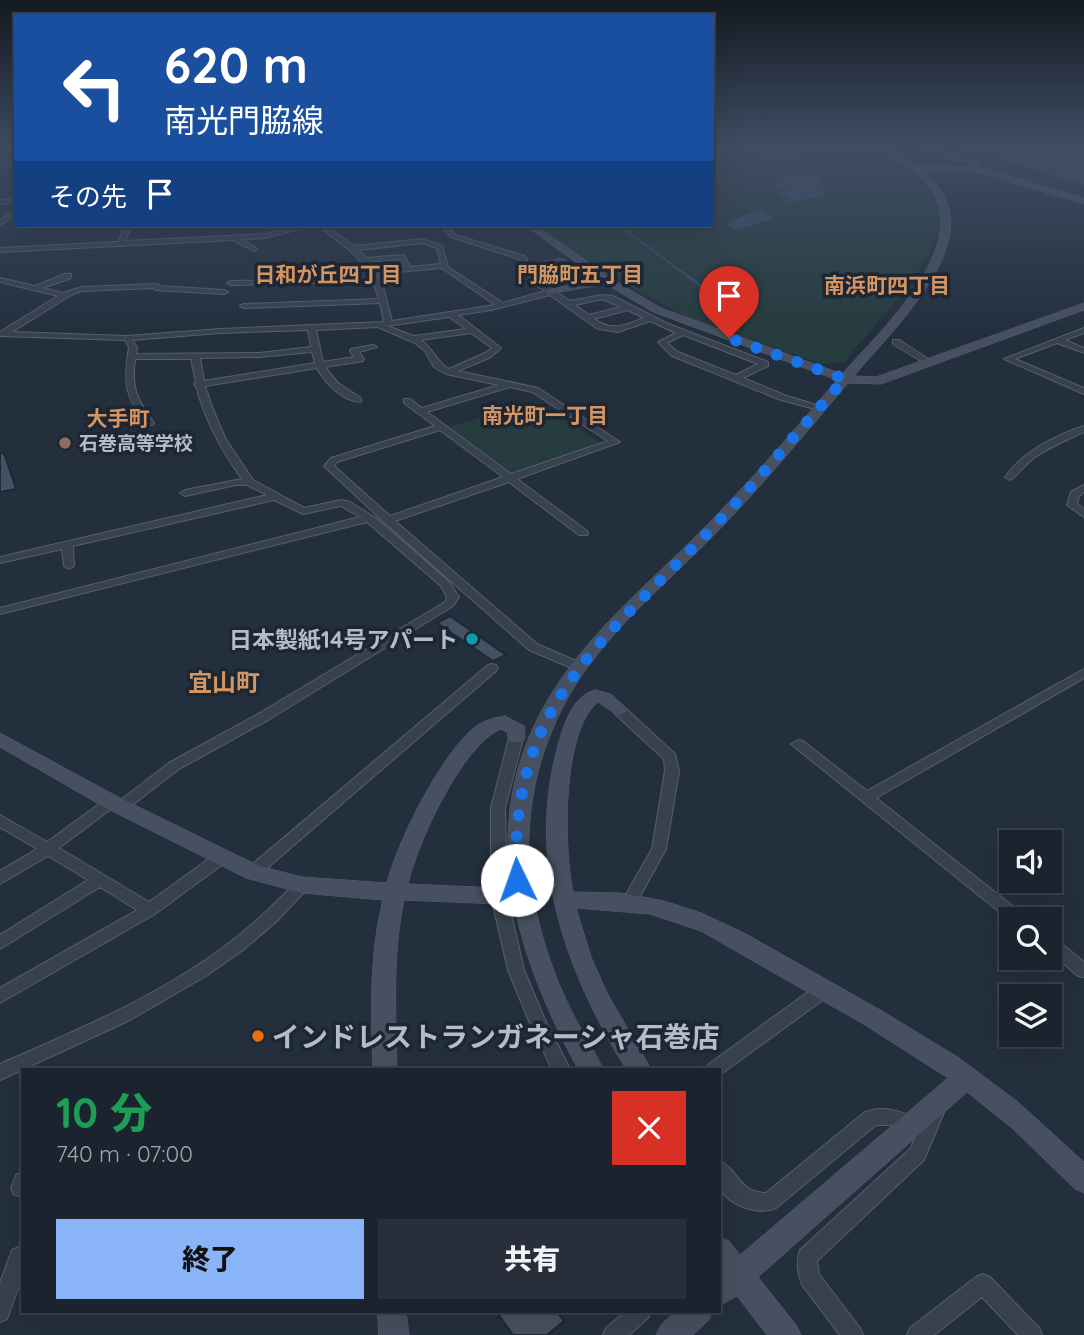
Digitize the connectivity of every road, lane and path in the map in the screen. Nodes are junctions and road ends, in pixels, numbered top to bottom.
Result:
1 (945, 206) edge
2 (127, 228) edge
3 (301, 228) edge
4 (326, 228) edge
5 (445, 228) edge
6 (534, 228) edge
7 (232, 237) junction
8 (121, 243) junction
9 (356, 248) junction
10 (254, 249) dead end
11 (0, 250) edge
12 (365, 260) junction
13 (445, 265) junction
14 (527, 266) junction
15 (407, 267) junction
16 (372, 272) junction
17 (68, 276) dead end
18 (0, 280) edge
19 (377, 280) junction
20 (608, 280) junction
21 (537, 282) junction
22 (231, 283) dead end
23 (156, 287) joint
24 (36, 289) junction
25 (224, 292) dead end
26 (551, 292) junction
27 (62, 295) junction
28 (383, 301) junction
29 (568, 304) junction
30 (501, 305) junction
31 (244, 306) dead end
32 (1084, 306) edge
33 (626, 307) junction
34 (452, 314) junction
35 (588, 318) junction
36 (649, 319) junction
37 (679, 319) junction
38 (389, 324) junction
39 (378, 325) junction
40 (663, 325) junction
41 (311, 327) junction
42 (474, 330) junction
43 (1084, 330) edge
44 (682, 333) junction
45 (2, 334) edge
46 (127, 338) junction
47 (413, 339) junction
48 (1056, 340) junction
49 (896, 342) dead end
50 (373, 347) dead end
51 (316, 349) junction
52 (1084, 351) edge
53 (259, 355) junction
54 (195, 356) junction
55 (131, 358) junction
56 (929, 362) junction
57 (320, 366) junction
58 (449, 372) junction
59 (261, 375) junction
60 (735, 379) junction
61 (845, 379) junction
62 (198, 384) junction
63 (509, 385) junction
64 (1084, 390) edge
65 (358, 400) dead end
66 (407, 401) dead end
67 (820, 407) junction
68 (421, 411) junction
69 (149, 424) dead end
70 (442, 427) junction
71 (1084, 429) edge
72 (1010, 477) dead end
73 (511, 478) junction
74 (249, 482) junction
75 (1084, 488) edge
76 (185, 493) dead end
77 (273, 497) junction
78 (1084, 514) edge
79 (366, 519) junction
80 (388, 520) junction
81 (583, 533) dead end
82 (66, 545) junction
83 (0, 561) edge
84 (69, 566) dead end
85 (450, 582) junction
86 (0, 611) edge
87 (579, 667) junction
88 (492, 668) dead end
89 (1084, 673) edge
90 (619, 710) joint
91 (516, 738) joint
92 (0, 739) edge
93 (798, 744) dead end
94 (866, 798) junction
95 (117, 804) junction
96 (0, 820) edge
97 (49, 848) junction
98 (222, 857) junction
99 (253, 872) junction
100 (0, 878) edge
101 (100, 880) junction
102 (302, 885) junction
103 (393, 894) junction
104 (499, 897) junction
105 (562, 900) junction
106 (629, 903) junction
107 (1004, 907) edge
108 (150, 910) junction
109 (0, 943) edge
110 (1062, 953) edge
111 (1084, 971) edge
112 (825, 989) junction
113 (0, 996) edge
114 (381, 1068) edge
115 (560, 1068) edge
116 (589, 1068) edge
117 (638, 1068) edge
118 (716, 1068) edge
119 (0, 1072) edge
120 (966, 1078) junction
121 (939, 1102) junction
122 (912, 1125) junction
123 (721, 1173) edge
124 (1084, 1180) edge
125 (19, 1257) dead end
126 (721, 1258) edge
127 (16, 1284) edge
128 (729, 1284) edge
129 (0, 1312) edge
130 (392, 1313) edge
131 (639, 1313) edge
132 (696, 1313) edge
133 (394, 1335) edge
134 (613, 1335) edge
135 (671, 1335) edge
136 (786, 1335) edge
137 (853, 1335) edge
138 (917, 1335) edge
139 (1032, 1335) edge

1 - 61 street
2 - 8 street
3 - 7 street
4 - 9 street
5 - 14 street
6 - 20 street
7 - 8 street
7 - 10 street
8 - 11 street
9 - 12 street
9 - 13 street
12 - 15 street
12 - 16 street
13 - 15 street
13 - 30 street
14 - 21 street
14 - 21 street
15 - 16 street
16 - 19 street
17 - 24 street
18 - 24 street
19 - 22 street
19 - 28 street
20 - 26 street
20 - 37 street
21 - 26 street
23 - 25 street
23 - 27 street
24 - 27 street
26 - 29 street
26 - 30 street
27 - 45 street
28 - 31 street
28 - 38 street
29 - 33 street
29 - 35 street
30 - 34 street
32 - 56 street
33 - 35 street
33 - 36 street
34 - 38 street
34 - 42 street
35 - 36 street
36 - 40 street
37 - 40 street
37 - 61 street
38 - 39 street
39 - 41 street
39 - 47 street
40 - 44 street
41 - 46 street
41 - 51 street
42 - 47 street
42 - 58 street
43 - 48 street
44 - 60 street
44 - 60 street
45 - 46 street
46 - 55 street
47 - 58 street
48 - 52 street
48 - 64 street
49 - 56 street
50 - 57 street
51 - 53 street
51 - 57 street
53 - 54 street
53 - 59 street
54 - 55 street
54 - 62 street
55 - 69 street
56 - 61 street
57 - 59 street
57 - 65 street
58 - 63 street
59 - 62 street
60 - 67 street
61 - 67 street
62 - 74 street
63 - 68 street
63 - 73 street
66 - 68 street
67 - 87 street
68 - 70 street
70 - 73 street
70 - 80 street
71 - 72 street
73 - 80 street
73 - 81 street
74 - 76 street
74 - 77 street
75 - 78 street
77 - 79 street
77 - 82 street
79 - 85 street
79 - 86 street
80 - 85 street
82 - 83 street
82 - 84 street
85 - 87 street
85 - 95 street
87 - 116 street
88 - 99 street
89 - 94 street
90 - 105 street
90 - 106 street
91 - 103 street
91 - 104 street
92 - 95 street
93 - 94 street
94 - 107 street
95 - 97 street
95 - 98 street
96 - 97 street
97 - 100 street
97 - 101 street
98 - 99 street
98 - 108 street
99 - 102 street
101 - 108 street
101 - 109 street
102 - 103 street
102 - 119 street
103 - 104 street
103 - 114 street
104 - 115 street
105 - 106 street
105 - 117 street
106 - 112 street
108 - 113 street
110 - 111 street
112 - 118 street
112 - 120 street
120 - 121 street
120 - 124 street
121 - 122 street
121 - 137 street
122 - 123 street
122 - 128 street
125 - 127 street
126 - 128 street
127 - 129 street
128 - 136 street
130 - 133 street
131 - 134 street
132 - 135 street
138 - 139 street

